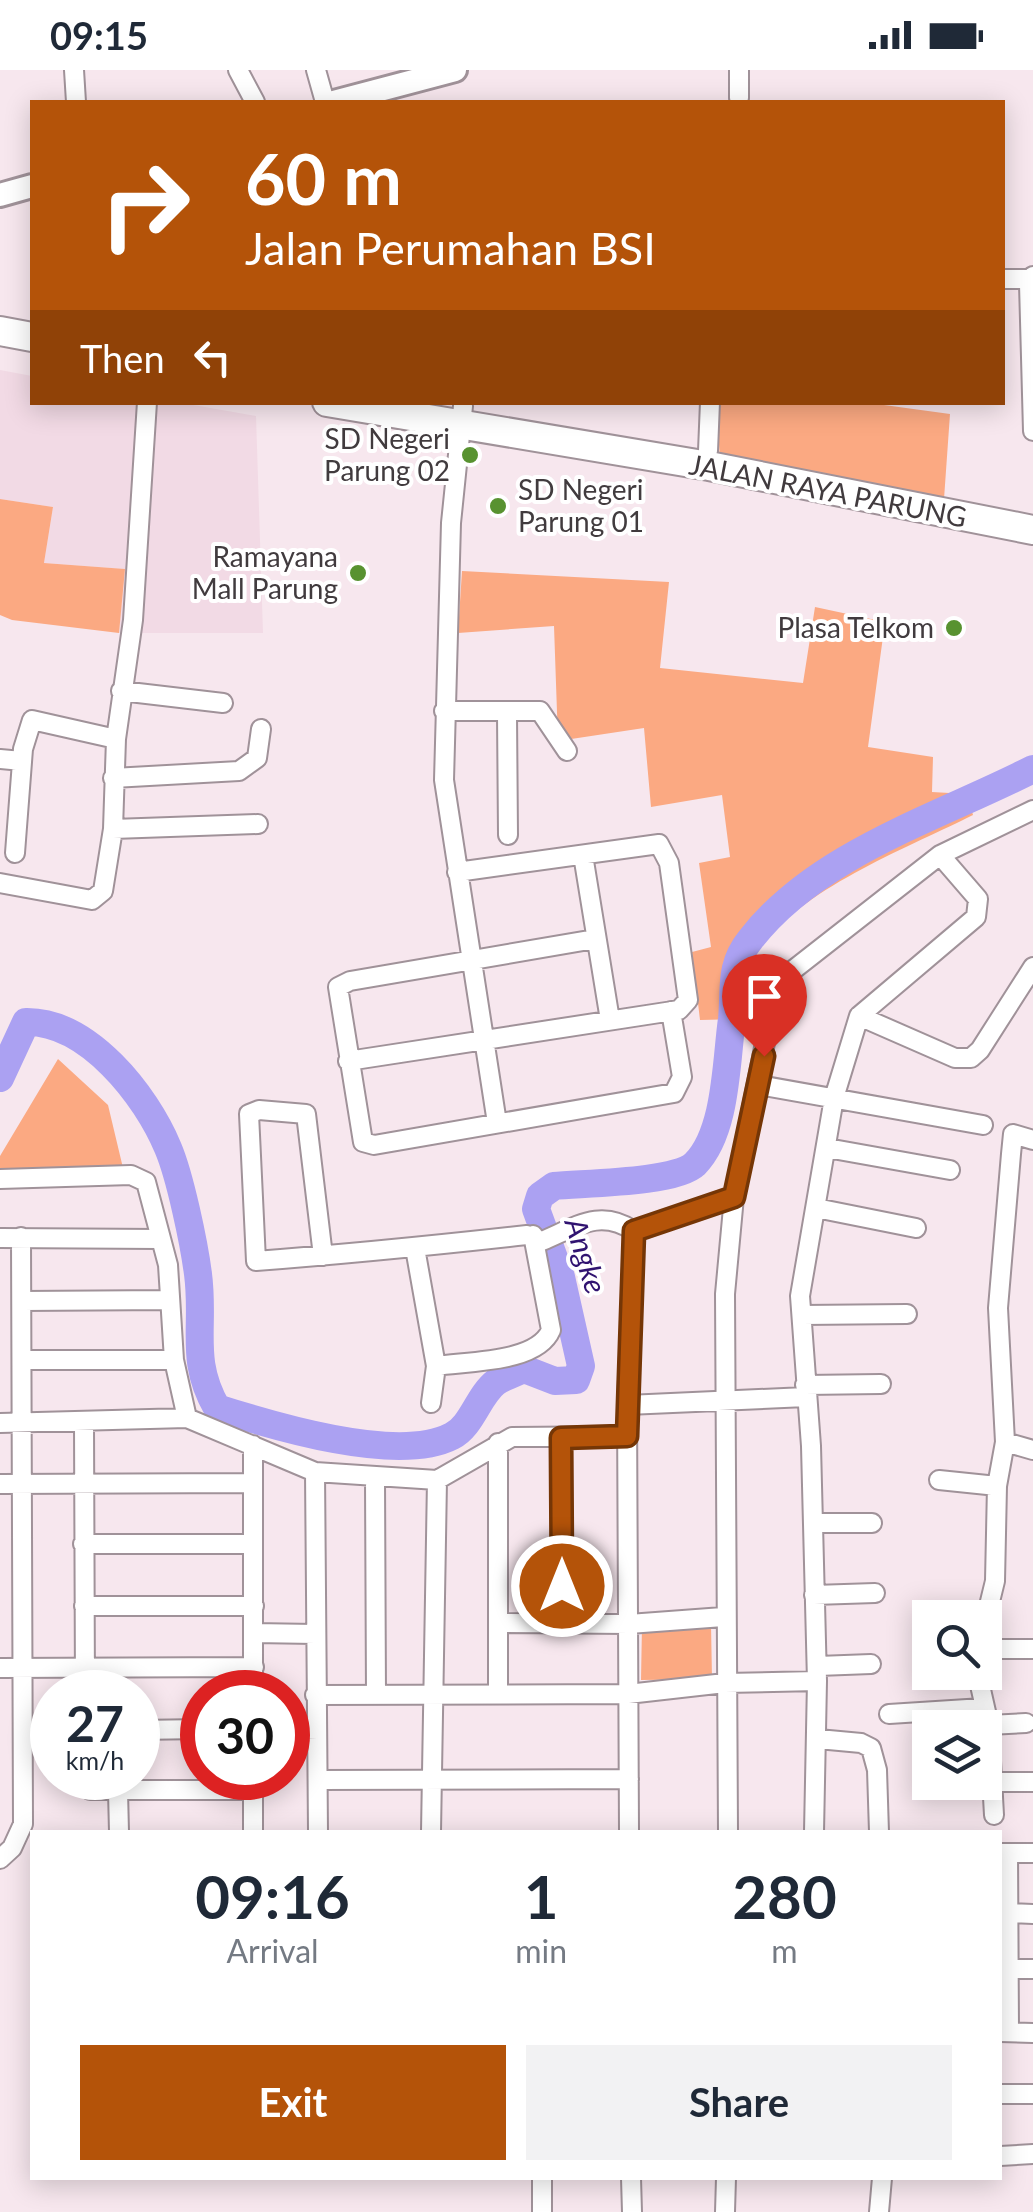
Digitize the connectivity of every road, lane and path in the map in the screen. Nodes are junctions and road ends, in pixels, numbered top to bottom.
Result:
1 (74, 70) edge
2 (238, 70) edge
3 (316, 70) edge
4 (455, 70) edge
5 (739, 70) edge
6 (408, 77) edge
7 (739, 98) dead end
8 (76, 100) edge
9 (254, 100) edge
10 (324, 100) edge
11 (340, 100) edge
12 (30, 187) edge
13 (0, 195) edge
14 (1031, 278) edge
15 (1005, 279) edge
16 (0, 331) edge
17 (30, 337) edge
18 (0, 349) edge
19 (30, 354) edge
20 (147, 405) edge
21 (369, 405) edge
22 (710, 405) edge
23 (453, 411) edge
24 (1033, 431) edge
25 (708, 450) junction
26 (1033, 512) edge
27 (1033, 530) edge
28 (121, 691) junction
29 (222, 703) dead end
30 (444, 711) junction
31 (506, 714) junction
32 (261, 730) dead end
33 (116, 740) junction
34 (568, 751) dead end
35 (0, 759) edge
36 (22, 761) junction
37 (113, 778) junction
38 (1033, 810) edge
39 (258, 824) dead end
40 (113, 830) junction
41 (508, 836) dead end
42 (15, 853) dead end
43 (583, 855) junction
44 (940, 856) junction
45 (457, 872) junction
46 (0, 883) edge
47 (595, 938) junction
48 (471, 957) junction
49 (1033, 967) edge
50 (671, 1011) junction
51 (858, 1016) junction
52 (610, 1020) junction
53 (487, 1043) junction
54 (348, 1061) junction
55 (758, 1085) junction
56 (834, 1098) junction
57 (497, 1123) junction
58 (982, 1126) dead end
59 (1033, 1140) edge
60 (827, 1148) junction
61 (950, 1170) dead end
62 (0, 1179) edge
63 (734, 1197) junction
64 (816, 1208) junction
65 (916, 1228) dead end
66 (634, 1231) junction
67 (0, 1238) edge
68 (21, 1238) junction
69 (538, 1238) junction
70 (160, 1239) junction
71 (415, 1248) junction
72 (322, 1256) junction
73 (169, 1300) junction
74 (22, 1301) junction
75 (906, 1314) dead end
76 (802, 1315) junction
77 (22, 1360) junction
78 (174, 1360) junction
79 (436, 1366) junction
80 (880, 1384) dead end
81 (806, 1391) junction
82 (722, 1400) junction
83 (432, 1403) dead end
84 (627, 1405) junction
85 (188, 1418) junction
86 (0, 1423) edge
87 (21, 1423) junction
88 (84, 1423) junction
89 (627, 1436) junction
90 (561, 1438) junction
91 (1005, 1442) junction
92 (498, 1443) junction
93 (254, 1445) junction
94 (1033, 1450) edge
95 (315, 1472) junction
96 (375, 1479) junction
97 (437, 1480) junction
98 (939, 1480) dead end
99 (84, 1483) junction
100 (253, 1483) junction
101 (0, 1484) edge
102 (20, 1484) junction
103 (997, 1486) junction
104 (813, 1523) junction
105 (872, 1523) dead end
106 (83, 1544) junction
107 (253, 1544) junction
108 (874, 1593) dead end
109 (814, 1596) junction
110 (989, 1600) edge
111 (84, 1606) junction
112 (254, 1606) junction
113 (723, 1617) junction
114 (500, 1623) junction
115 (562, 1624) junction
116 (629, 1624) junction
117 (254, 1633) junction
118 (314, 1634) junction
119 (1002, 1649) edge
120 (1033, 1650) edge
121 (871, 1664) dead end
122 (86, 1666) junction
123 (254, 1667) joint
124 (0, 1668) edge
125 (23, 1668) junction
126 (86, 1670) edge
127 (818, 1673) junction
128 (725, 1683) junction
129 (433, 1692) junction
130 (498, 1693) junction
131 (376, 1694) junction
132 (628, 1694) junction
133 (316, 1695) junction
134 (889, 1714) dead end
135 (912, 1714) edge
136 (1002, 1719) edge
137 (1026, 1723) dead end
138 (310, 1730) edge
139 (316, 1730) junction
140 (818, 1739) junction
141 (629, 1779) junction
142 (318, 1780) junction
143 (431, 1781) junction
144 (1002, 1782) edge
145 (1033, 1782) edge
146 (118, 1800) edge
147 (254, 1800) edge
148 (994, 1800) edge
149 (994, 1815) dead end
150 (119, 1830) edge
151 (254, 1830) edge
152 (318, 1830) edge
153 (431, 1830) edge
154 (629, 1830) edge
155 (728, 1830) edge
156 (814, 1830) edge
157 (879, 1830) edge
158 (1004, 1853) edge
159 (1033, 1853) edge
160 (0, 1860) edge
161 (1008, 1913) junction
162 (1033, 1914) edge
163 (1010, 1969) junction
164 (1033, 1969) edge
165 (1004, 2032) edge
166 (1033, 2033) edge
167 (1002, 2094) edge
168 (1033, 2094) edge
169 (1033, 2154) edge
170 (1002, 2156) edge
171 (542, 2180) edge
172 (631, 2180) edge
173 (726, 2180) edge
174 (882, 2180) edge
175 (542, 2212) edge
176 (632, 2212) edge
177 (725, 2212) edge
178 (879, 2212) edge

1 - 8 street
2 - 9 street
3 - 10 street
4 - 6 main road
5 - 7 street
6 - 11 main road
12 - 13 main road
14 - 15 street
14 - 24 street
16 - 17 highway
18 - 19 highway
20 - 28 street
21 - 23 highway, JALAN RAYA PARUNG
22 - 25 street
23 - 25 highway, JALAN RAYA PARUNG
23 - 27 highway, JALAN RAYA PARUNG
23 - 30 street
25 - 26 highway, JALAN RAYA PARUNG
28 - 29 street
28 - 33 street
30 - 31 street
30 - 45 street
31 - 34 street
31 - 41 street
32 - 37 street
33 - 36 street
33 - 37 street
35 - 36 street
36 - 42 street
37 - 40 street
38 - 44 street
39 - 40 street
40 - 46 street
43 - 45 street
43 - 47 street
43 - 50 street
44 - 51 street
44 - 55 street
45 - 48 street
47 - 48 street
47 - 52 street
48 - 53 street
48 - 54 street
49 - 51 street
50 - 52 street
50 - 57 street
51 - 56 street
52 - 53 street
53 - 54 street
53 - 57 street
54 - 57 street
55 - 56 street
55 - 63 street
56 - 58 street
56 - 60 street
59 - 91 street
60 - 61 street
60 - 64 street
62 - 70 street
63 - 66 street
63 - 82 street
64 - 65 street
64 - 76 street
66 - 69 street
66 - 84 street
67 - 68 street
68 - 70 street
68 - 74 street
69 - 71 street
69 - 79 street
70 - 73 street
71 - 72 street
71 - 79 street
72 - 72 street
73 - 74 street
73 - 78 street
74 - 77 street
75 - 76 street
76 - 81 street
77 - 78 street
77 - 87 street
78 - 85 street
79 - 83 street
80 - 81 street
81 - 82 street
81 - 104 street
82 - 84 street
82 - 113 street
84 - 89 street
85 - 88 street
85 - 93 street
86 - 87 street
87 - 88 street
87 - 102 street
88 - 99 street
89 - 90 street
89 - 116 street
90 - 92 street
90 - 115 street
91 - 94 street
91 - 103 street
92 - 97 street
92 - 114 street
93 - 95 street
93 - 100 street
95 - 96 street
95 - 118 street
96 - 97 street
96 - 131 street
97 - 129 street
98 - 103 street
99 - 100 street
99 - 102 street
99 - 106 street
100 - 107 street
101 - 102 street
102 - 125 street
103 - 110 street
104 - 105 street
104 - 109 street
106 - 107 street
106 - 111 street
107 - 112 street
108 - 109 street
109 - 127 street
111 - 112 street
111 - 122 street
112 - 117 street
113 - 116 street
113 - 128 street
114 - 115 street
114 - 130 street
115 - 116 street
116 - 132 street
117 - 118 street
117 - 123 street
118 - 133 street
119 - 120 street
121 - 127 street
122 - 123 street
122 - 125 street
122 - 126 street
124 - 125 street
125 - 160 street
127 - 128 street
127 - 140 street
128 - 132 street
128 - 155 street
129 - 130 street
129 - 131 street
129 - 143 street
130 - 132 street
131 - 133 street
132 - 141 street
133 - 139 street
134 - 135 street
136 - 137 street
138 - 139 street
139 - 142 street
140 - 156 street
140 - 157 street
141 - 143 street
141 - 154 street
142 - 143 street
142 - 152 street
143 - 153 street
144 - 145 street
146 - 150 street
147 - 151 street
148 - 149 street
158 - 159 street
158 - 161 street
161 - 162 street
161 - 163 street
163 - 164 street
163 - 165 street
165 - 166 street
167 - 168 street
169 - 170 street
171 - 175 street
172 - 176 street
173 - 177 street
174 - 178 street

